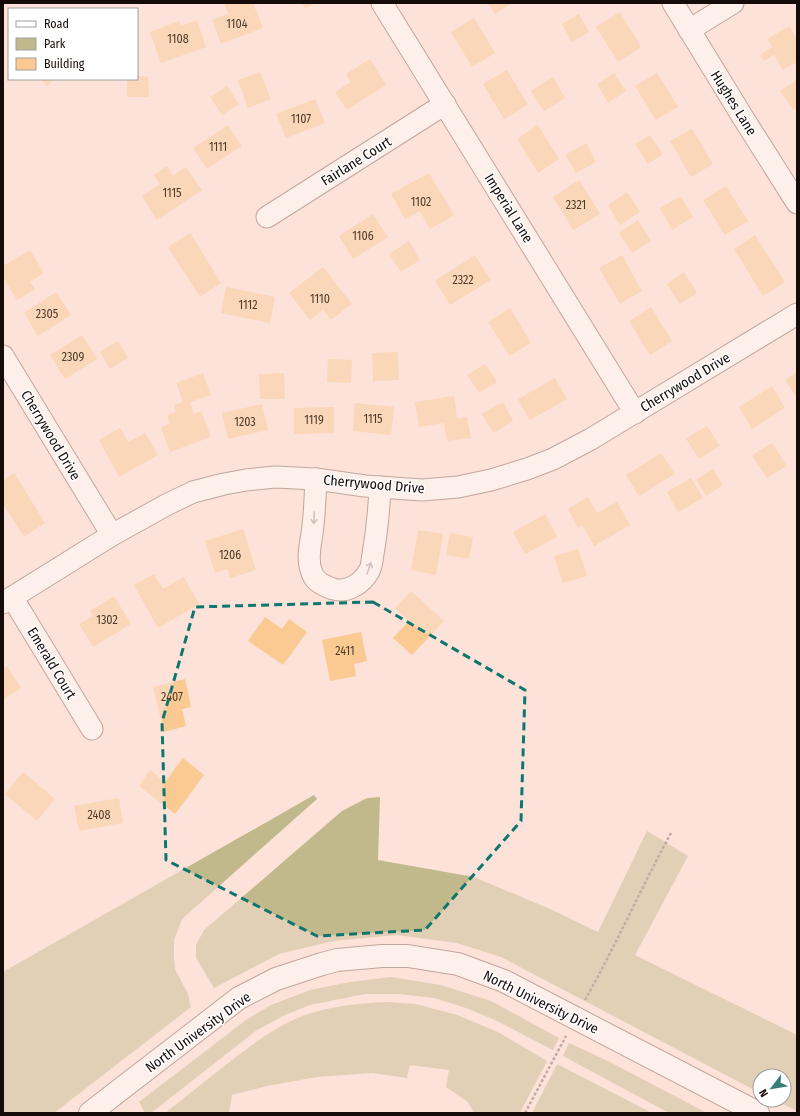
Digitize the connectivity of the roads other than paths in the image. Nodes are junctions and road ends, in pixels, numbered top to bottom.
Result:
1 (382, 3) edge
2 (673, 3) edge
3 (733, 3) edge
4 (689, 30) junction
5 (445, 104) junction
6 (797, 203) edge
7 (267, 217) dead end
8 (797, 314) edge
9 (3, 356) edge
10 (635, 413) junction
11 (316, 479) junction
12 (380, 487) junction
13 (112, 535) junction
14 (8, 600) edge
15 (92, 729) dead end
16 (90, 1113) edge
17 (758, 1113) edge

1 - 5 street, Imperial Lane
2 - 4 street, Hughes Lane
3 - 4 street
4 - 6 street, Hughes Lane
5 - 7 street, Fairlane Court
5 - 10 street, Imperial Lane
8 - 10 street, Cherrywood Drive
9 - 13 street, Cherrywood Drive
10 - 12 street, Cherrywood Drive
11 - 12 street, Cherrywood Drive
11 -> 12 street
11 - 13 street, Cherrywood Drive
13 - 14 street, Cherrywood Drive
14 - 15 street, Emerald Court
16 - 17 street, North University Drive

